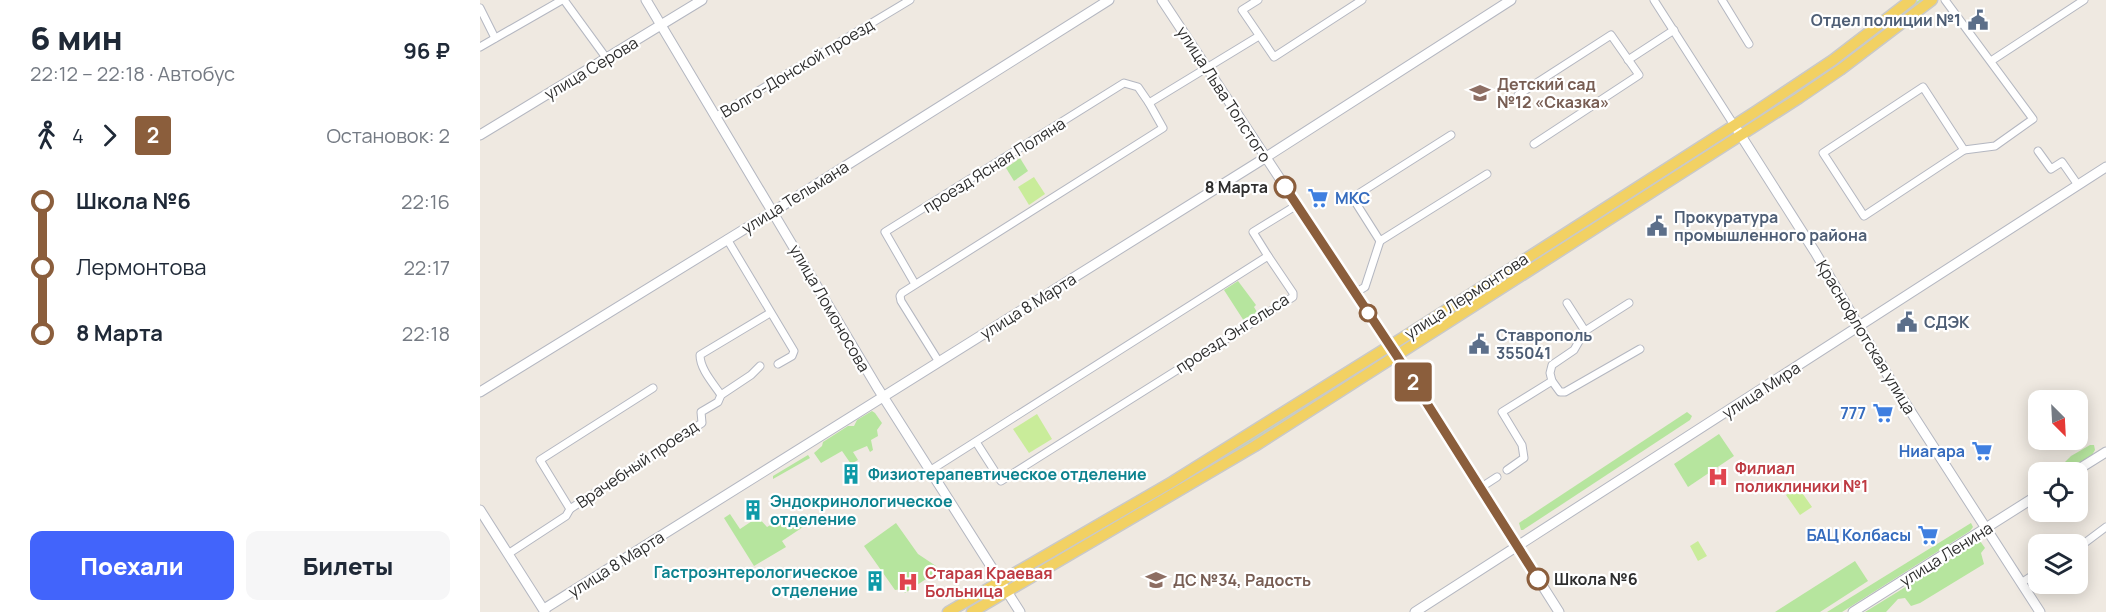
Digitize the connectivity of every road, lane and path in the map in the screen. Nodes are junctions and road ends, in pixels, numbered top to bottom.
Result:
1 (563, 0) edge
2 (646, 0) edge
3 (702, 0) edge
4 (910, 0) edge
5 (1109, 0) edge
6 (1162, 0) edge
7 (1258, 0) edge
8 (1362, 0) edge
9 (1511, 0) edge
10 (1654, 0) edge
11 (1722, 0) edge
12 (1911, 0) edge
13 (1932, 0) edge
14 (1945, 0) edge
15 (2084, 0) edge
16 (480, 8) edge
17 (661, 26) junction
18 (1674, 30) junction
19 (1260, 36) junction
20 (495, 38) junction
21 (1749, 44) dead end
22 (480, 47) edge
23 (606, 59) junction
24 (1628, 60) junction
25 (1991, 61) junction
26 (1208, 69) junction
27 (1518, 95) dead end
28 (1149, 103) junction
29 (714, 117) junction
30 (1734, 125) junction
31 (480, 135) edge
32 (1452, 135) dead end
33 (1741, 136) junction
34 (1534, 144) dead end
35 (1964, 150) junction
36 (2038, 151) dead end
37 (1266, 158) junction
38 (2106, 166) edge
39 (1487, 174) dead end
40 (2078, 185) junction
41 (1297, 205) junction
42 (773, 211) junction
43 (727, 239) junction
44 (1380, 241) junction
45 (1268, 256) junction
46 (915, 284) junction
47 (1355, 293) junction
48 (1567, 303) dead end
49 (1629, 303) dead end
50 (771, 313) junction
51 (1858, 327) junction
52 (1585, 331) junction
53 (1390, 345) junction
54 (1640, 349) dead end
55 (1397, 356) junction
56 (939, 362) junction
57 (778, 364) dead end
58 (760, 366) dead end
59 (1552, 381) junction
60 (654, 388) dead end
61 (480, 392) edge
62 (721, 395) junction
63 (883, 397) junction
64 (976, 442) junction
65 (2106, 452) edge
66 (2088, 463) edge
67 (931, 470) junction
68 (1507, 470) dead end
69 (1497, 477) dead end
70 (1480, 488) junction
71 (2028, 502) edge
72 (570, 509) junction
73 (480, 510) edge
74 (2106, 527) edge
75 (1986, 529) junction
76 (2088, 540) edge
77 (1517, 545) junction
78 (508, 554) junction
79 (2028, 578) edge
80 (1000, 581) junction
81 (2021, 583) junction
82 (1006, 591) junction
83 (544, 611) edge
84 (948, 612) edge
85 (972, 612) edge
86 (1020, 612) edge
87 (1415, 612) edge
88 (1559, 612) edge
89 (1853, 612) edge
90 (2040, 612) edge

1 - 20 street
1 - 23 street
2 - 17 street, улица Ломоносова
3 - 17 street, улица Серова
4 - 29 street, Волго-Донской проезд
5 - 42 street, улица Тельмана
6 - 26 street, улица Льва Толстого
7 - 19 street
8 - 19 street
9 - 37 street, улица 8 Марта
10 - 18 street, Краснофлотская улица
11 - 21 street
12 - 30 main road, улица Лермонтова
13 - 33 main road, улица Лермонтова
14 - 25 street
15 - 25 street
16 - 20 street
17 - 23 street, улица Серова
17 - 29 street, улица Ломоносова
18 - 24 street
18 - 30 street, Краснофлотская улица
19 - 26 street
20 - 22 street
23 - 31 street, улица Серова
24 - 27 street
24 - 34 street
25 - 35 street
26 - 28 street
26 - 37 street, улица Льва Толстого
28 - 46 street, проезд Ясная Поляна
28 - 46 street, проезд Ясная Поляна
29 - 42 street, улица Ломоносова
30 - 33 street, Краснофлотская улица
30 - 53 main road, улица Лермонтова
32 - 44 street
33 - 51 street, Краснофлотская улица
33 - 55 main road, улица Лермонтова
35 - 35 street
36 - 40 street
37 - 41 street, улица Льва Толстого
37 - 56 street, улица 8 Марта
38 - 40 street, улица Мира
39 - 44 street
40 - 51 street, улица Мира
41 - 45 street
41 - 47 street, улица Льва Толстого
42 - 43 street, улица Тельмана
42 - 63 street, улица Ломоносова
43 - 50 street
43 - 61 street, улица Тельмана
44 - 47 street
45 - 64 street
45 - 64 street, проезд Энгельса
46 - 56 street
47 - 53 street, улица Льва Толстого
48 - 52 street
49 - 52 street
50 - 57 street
50 - 62 street
51 - 75 street, Краснофлотская улица
51 - 77 street, улица Мира
52 - 59 street
53 - 55 street, улица Льва Толстого
53 - 80 main road, улица Лермонтова
54 - 59 street
55 - 70 street, улица Льва Толстого
55 - 82 main road, улица Лермонтова
56 - 63 street, улица 8 Марта
58 - 62 street, Врачебный проезд
59 - 68 street
60 - 72 street, Врачебный проезд
62 - 72 street, Врачебный проезд
63 - 67 street, улица Ломоносова
63 - 83 street, улица 8 Марта
64 - 67 street
65 - 66 street
67 - 80 street, улица Ломоносова
69 - 70 street
70 - 77 street, улица Льва Толстого
71 - 75 street, улица Ленина
72 - 78 street, Врачебный проезд
73 - 78 street
74 - 76 street
75 - 81 street, Краснофлотская улица
75 - 89 street, улица Ленина
77 - 87 street, улица Мира
77 - 88 street, улица Льва Толстого
78 - 83 street
79 - 81 street
80 - 82 street, улица Ломоносова
80 - 84 main road, улица Лермонтова
81 - 90 street, Краснофлотская улица
82 - 85 main road, улица Лермонтова
82 - 86 street, улица Ломоносова

